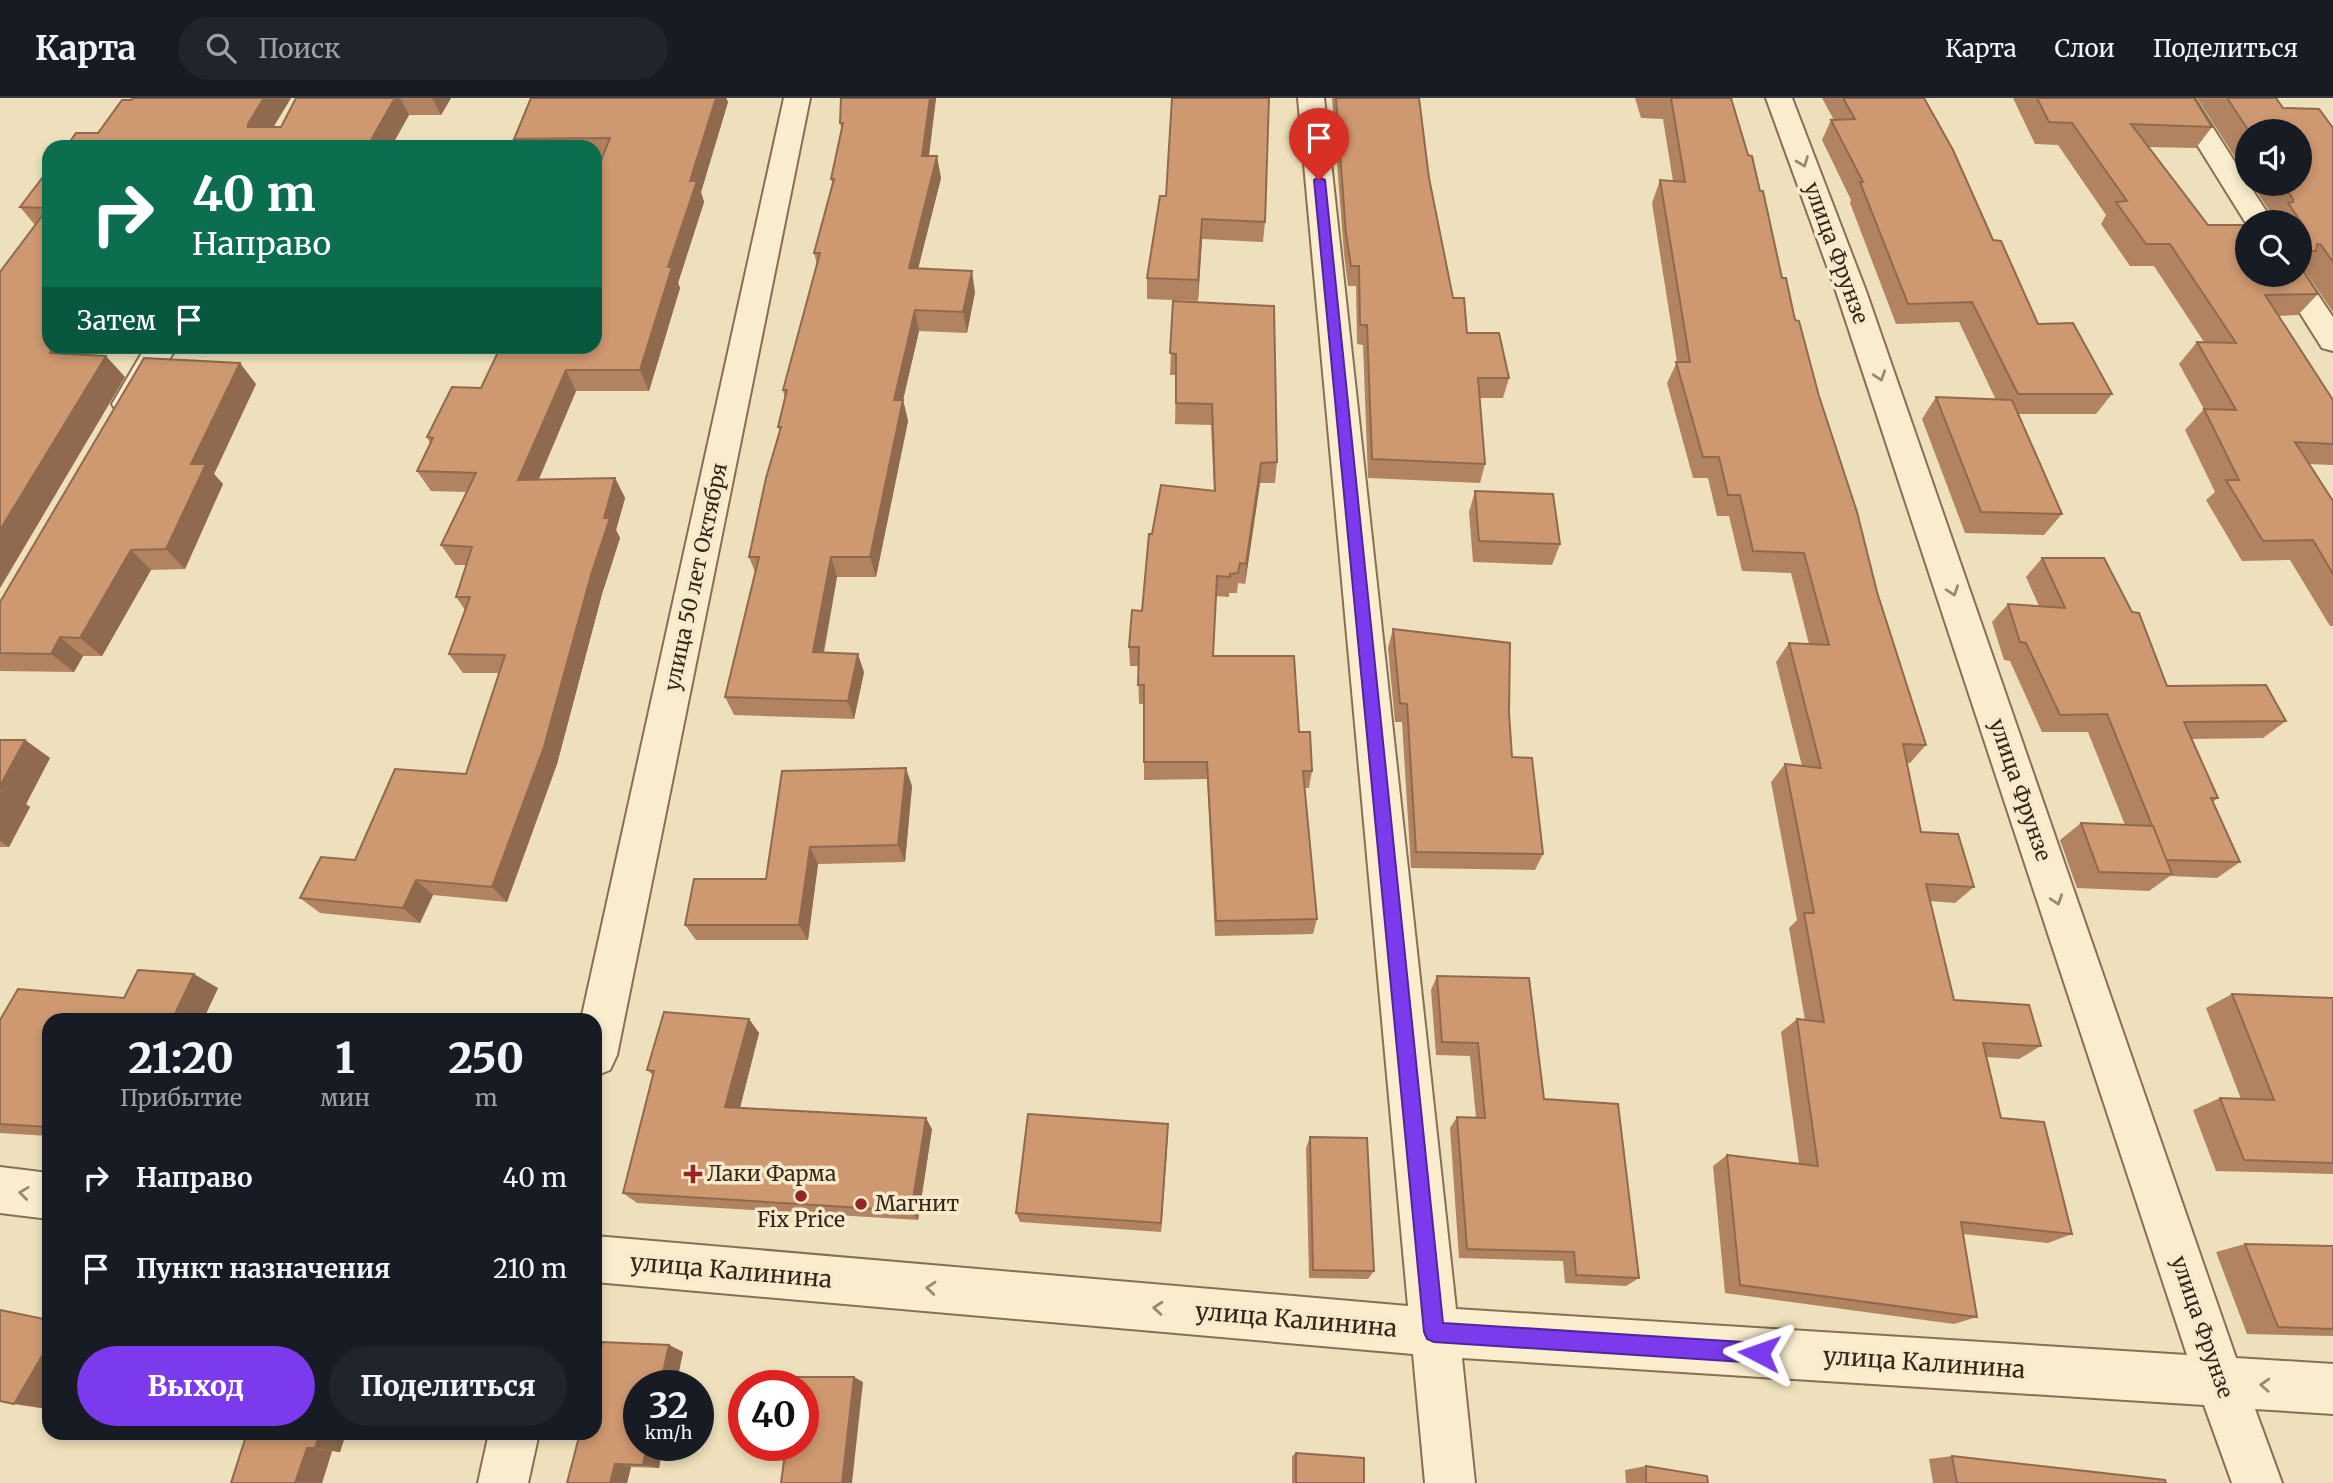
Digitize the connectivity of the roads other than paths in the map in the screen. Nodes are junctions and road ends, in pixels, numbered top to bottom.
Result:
1 (797, 98) edge
2 (1311, 98) edge
3 (1779, 98) edge
4 (2181, 98) edge
5 (2251, 210) edge
6 (2299, 287) edge
7 (2333, 341) edge
8 (157, 354) edge
9 (113, 431) edge
10 (602, 1022) edge
11 (0, 1190) edge
12 (42, 1195) edge
13 (602, 1260) edge
14 (1434, 1332) junction
15 (2220, 1382) junction
16 (2333, 1389) edge
17 (512, 1440) edge
18 (503, 1483) edge
19 (1450, 1483) edge
20 (2257, 1483) edge

1 - 10 street, улица 50 лет Октября
2 - 14 street
3 -> 15 street, улица Фрунзе
4 - 5 street
6 - 7 street
8 - 9 street
12 -> 11 street
14 -> 13 street, улица Калинина
14 - 15 street, улица Калинина
14 - 19 street
16 -> 15 street, улица Калинина
15 - 20 street, улица Фрунзе
17 - 18 street

